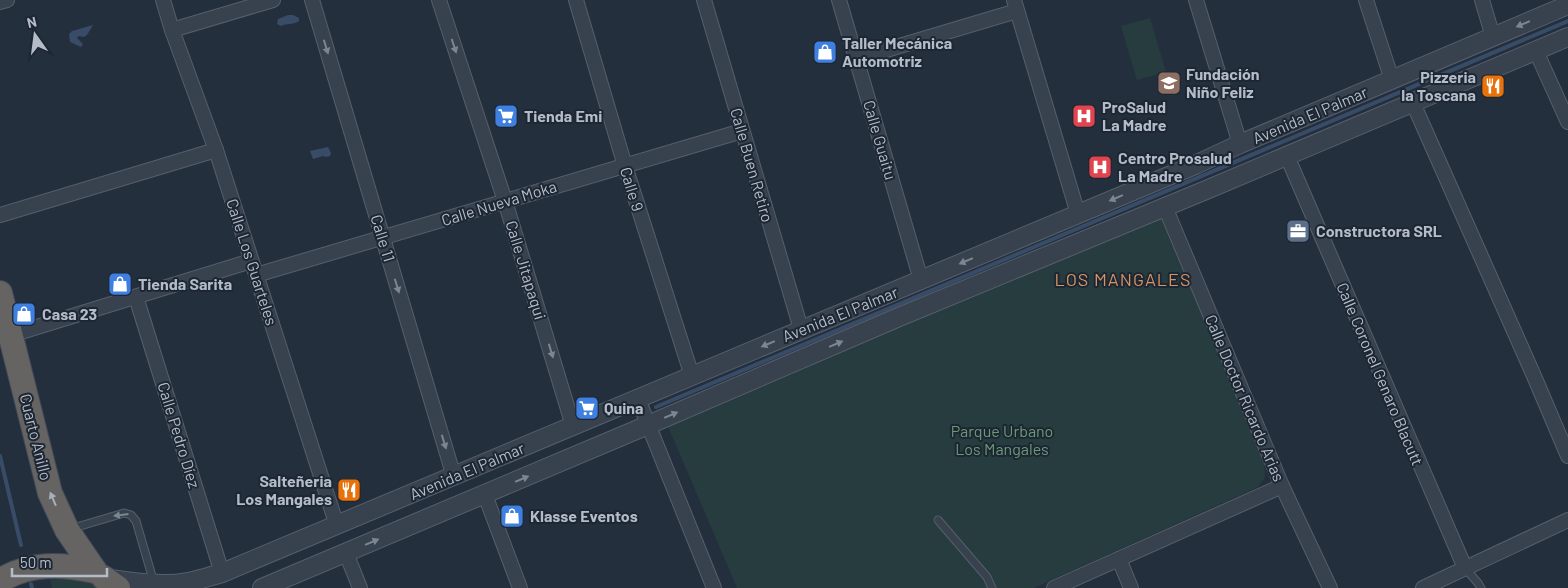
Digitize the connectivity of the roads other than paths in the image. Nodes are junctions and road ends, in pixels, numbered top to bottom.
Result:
1 (7, 0) edge
2 (163, 0) edge
3 (273, 0) edge
4 (312, 0) edge
5 (439, 0) edge
6 (576, 0) edge
7 (704, 0) edge
8 (839, 0) edge
9 (1196, 0) edge
10 (1366, 0) edge
11 (1482, 0) edge
12 (0, 2) edge
13 (1568, 5) edge
14 (1015, 6) edge
15 (172, 30) junction
16 (1493, 37) junction
17 (1568, 37) edge
18 (1536, 51) junction
19 (856, 59) junction
20 (1392, 80) junction
21 (1412, 103) junction
22 (1568, 122) edge
23 (742, 131) junction
24 (1240, 144) junction
25 (216, 150) junction
26 (1287, 156) junction
27 (625, 166) junction
28 (1200, 177) junction
29 (505, 201) junction
30 (1165, 207) junction
31 (1078, 214) junction
32 (0, 215) edge
33 (383, 238) junction
34 (251, 261) junction
35 (256, 275) junction
36 (921, 280) junction
37 (0, 293) edge
38 (136, 297) junction
39 (894, 305) junction
40 (801, 329) junction
41 (10, 335) junction
42 (692, 376) junction
43 (638, 399) junction
44 (648, 425) junction
45 (573, 426) junction
46 (1568, 456) edge
47 (454, 477) junction
48 (1282, 486) junction
49 (485, 495) junction
50 (938, 520) dead end
51 (1568, 520) edge
52 (337, 526) junction
53 (67, 530) junction
54 (310, 537) junction
55 (346, 553) junction
56 (1119, 559) junction
57 (321, 563) junction
58 (1465, 568) junction
59 (222, 573) junction
60 (105, 579) edge
61 (2, 580) edge
62 (154, 584) junction
63 (262, 588) edge
64 (360, 588) edge
65 (520, 588) edge
66 (714, 588) edge
67 (992, 588) edge
68 (1054, 588) edge
69 (1131, 588) edge
70 (1330, 588) edge
71 (1423, 588) edge
72 (1480, 588) edge

1 - 12 street
2 - 15 street, Calle Los Guarteles
3 - 15 street
4 -> 33 street, Calle 11
5 -> 29 street, Calle Jitapaqui
6 - 27 street, Calle 9
7 - 23 street, Calle Buen Retiro
8 - 19 street, Calle Guaitu
9 - 24 street
10 - 20 street
11 - 16 street
13 -> 16 street, Avenida El Palmar
14 - 19 street
14 - 31 street
15 - 25 street, Calle Los Guarteles
16 - 20 street, Avenida El Palmar
17 - 18 street, Avenida El Palmar
18 - 21 street, Avenida El Palmar
18 - 22 street
19 - 36 street, Calle Guaitu
20 - 24 street, Avenida El Palmar
21 - 26 street, Avenida El Palmar
21 - 46 street
23 - 27 street, Calle Nueva Moka
23 - 40 street, Calle Buen Retiro
24 - 28 street, Avenida El Palmar
25 - 32 street
25 - 34 street, Calle Los Guarteles
26 - 28 street, Avenida El Palmar
26 - 58 street, Calle Coronel Genaro Blacutt
27 - 29 street, Calle Nueva Moka
27 - 42 street, Calle 9
28 - 30 street, Avenida El Palmar
28 -> 31 street, Avenida El Palmar
29 - 33 street, Calle Nueva Moka
29 -> 45 street, Calle Jitapaqui
30 - 39 street, Avenida El Palmar
30 - 48 street, Calle Doctor Ricardo Arias
31 -> 36 street, Avenida El Palmar
33 - 35 street, Calle Nueva Moka
33 -> 47 street, Calle 11
34 - 35 street, Calle Los Guarteles
34 - 38 street
35 - 52 street, Calle Los Guarteles
36 - 39 street, Avenida El Palmar
37 - 41 highway, Cuarto Anillo
38 - 41 street
38 - 59 street, Calle Pedro Díez
39 - 40 street, Avenida El Palmar
44 -> 39 street, Avenida El Palmar
40 -> 42 street, Avenida El Palmar
53 -> 41 highway, Cuarto Anillo
42 - 43 street, Avenida El Palmar
43 - 44 street
43 - 45 street, Avenida El Palmar
49 -> 44 street, Avenida El Palmar
44 - 66 street
45 - 47 street, Avenida El Palmar
47 - 52 street, Avenida El Palmar
48 - 56 street
48 - 70 street, Calle Doctor Ricardo Arias
55 -> 49 street, Avenida El Palmar
49 - 65 street
50 - 67 lane
51 - 58 street
52 - 54 street, Avenida El Palmar
53 - 60 highway, Cuarto Anillo
62 -> 53 lane
54 - 57 street
54 - 59 street, Avenida El Palmar
55 - 57 street, Avenida El Palmar
55 - 64 street
56 - 68 street
56 - 69 street
57 - 63 street, Avenida El Palmar
58 - 71 street
58 - 72 lane, Calle Coronel Genaro Blacutt
59 - 62 street, Avenida El Palmar
60 - 61 highway
60 - 62 street, Avenida El Palmar

